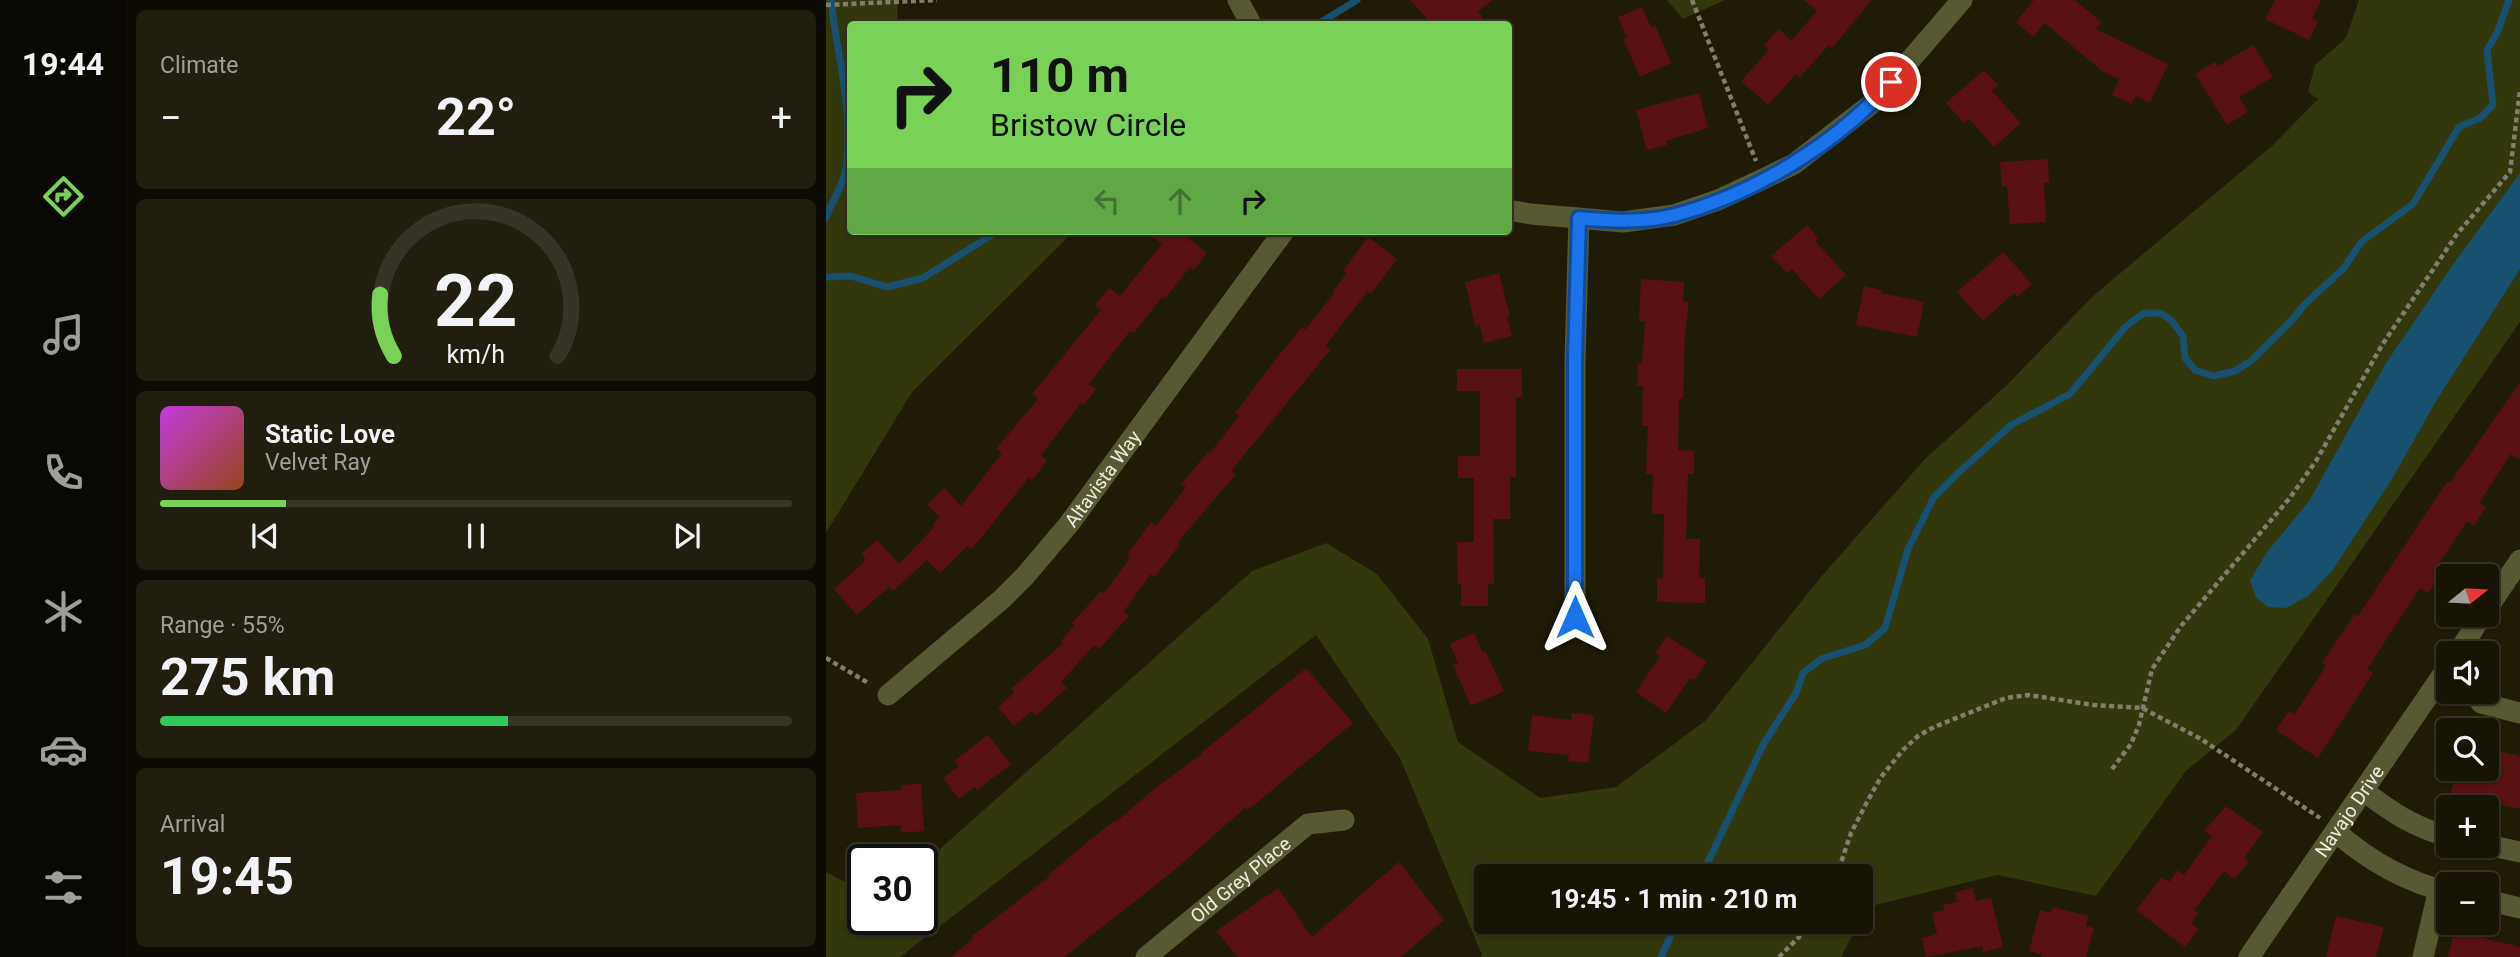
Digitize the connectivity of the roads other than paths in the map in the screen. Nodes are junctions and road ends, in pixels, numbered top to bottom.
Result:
1 (1238, 0) edge
2 (1962, 0) edge
3 (1249, 21) edge
4 (1512, 211) edge
5 (1579, 218) junction
6 (1281, 235) edge
7 (2520, 560) edge
8 (2499, 591) edge
9 (1575, 617) dead end
10 (2436, 685) edge
11 (888, 695) road end
12 (2485, 704) edge
13 (2520, 713) edge
14 (2364, 791) junction
15 (1344, 820) dead end
16 (2336, 832) junction
17 (2436, 833) edge
18 (2499, 848) edge
19 (2520, 852) edge
20 (2436, 888) edge
21 (2499, 904) edge
22 (2520, 908) edge
23 (2436, 916) edge
24 (1172, 949) edge
25 (1146, 957) edge
26 (2249, 957) edge
27 (2423, 957) edge

1 - 3 street
2 - 5 street
4 - 5 street
5 - 9 street
6 - 11 street, Altavista Way
7 - 8 street
10 - 14 street, Navajo Drive
12 - 13 street
14 - 16 street, Navajo Drive
14 - 17 street
15 - 24 street, Old Grey Place
16 - 20 street
16 - 26 street, Navajo Drive
18 - 19 street
21 - 22 street
23 - 27 street
24 - 25 street, Old Grey Place

